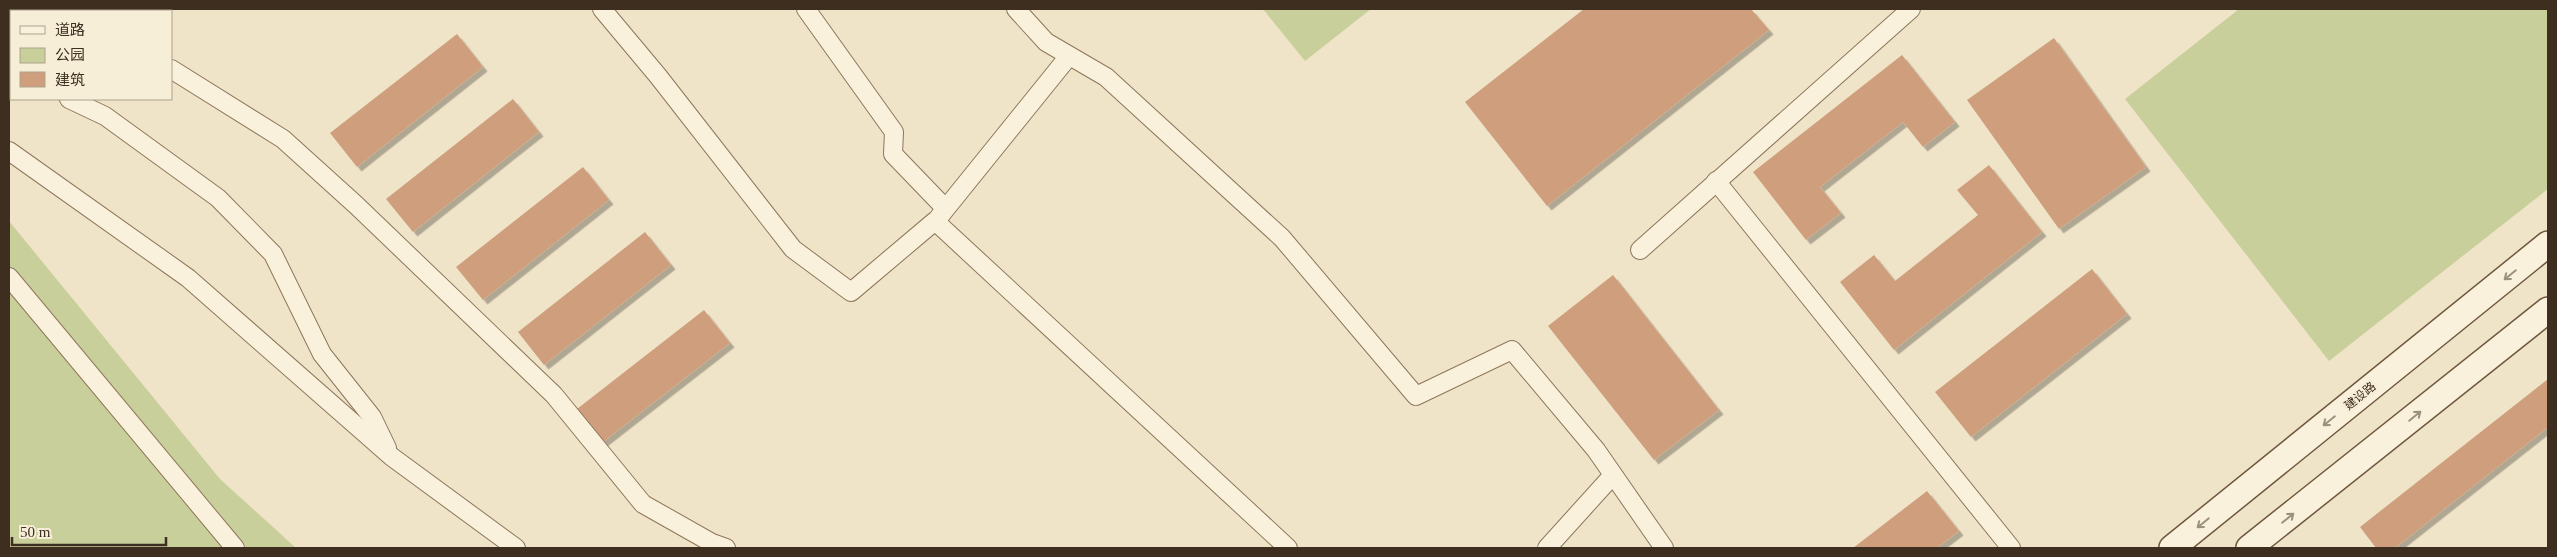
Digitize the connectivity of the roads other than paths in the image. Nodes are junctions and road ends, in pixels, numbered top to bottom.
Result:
1 (602, 9) edge
2 (806, 9) edge
3 (1016, 9) edge
4 (1911, 9) edge
5 (1069, 56) junction
6 (172, 70) edge
7 (71, 100) edge
8 (9, 151) edge
9 (1716, 181) junction
10 (940, 215) junction
11 (2548, 244) edge
12 (1640, 250) dead end
13 (9, 277) edge
14 (2548, 310) edge
15 (392, 457) junction
16 (1613, 476) junction
17 (716, 547) edge
18 (235, 548) edge
19 (516, 548) edge
20 (1288, 548) edge
21 (1547, 548) edge
22 (1664, 548) edge
23 (2010, 548) edge
24 (2172, 548) edge
25 (2250, 548) edge

1 - 10 street
2 - 10 street
3 - 5 street
4 - 9 street
5 - 10 street
5 - 16 street
6 - 17 street
7 - 15 street
8 - 15 street
9 - 12 street
9 - 23 street
10 - 20 street
11 -> 24 street, 建设路
13 - 18 street
25 -> 14 street
15 - 19 street
16 - 21 street
16 - 22 street

